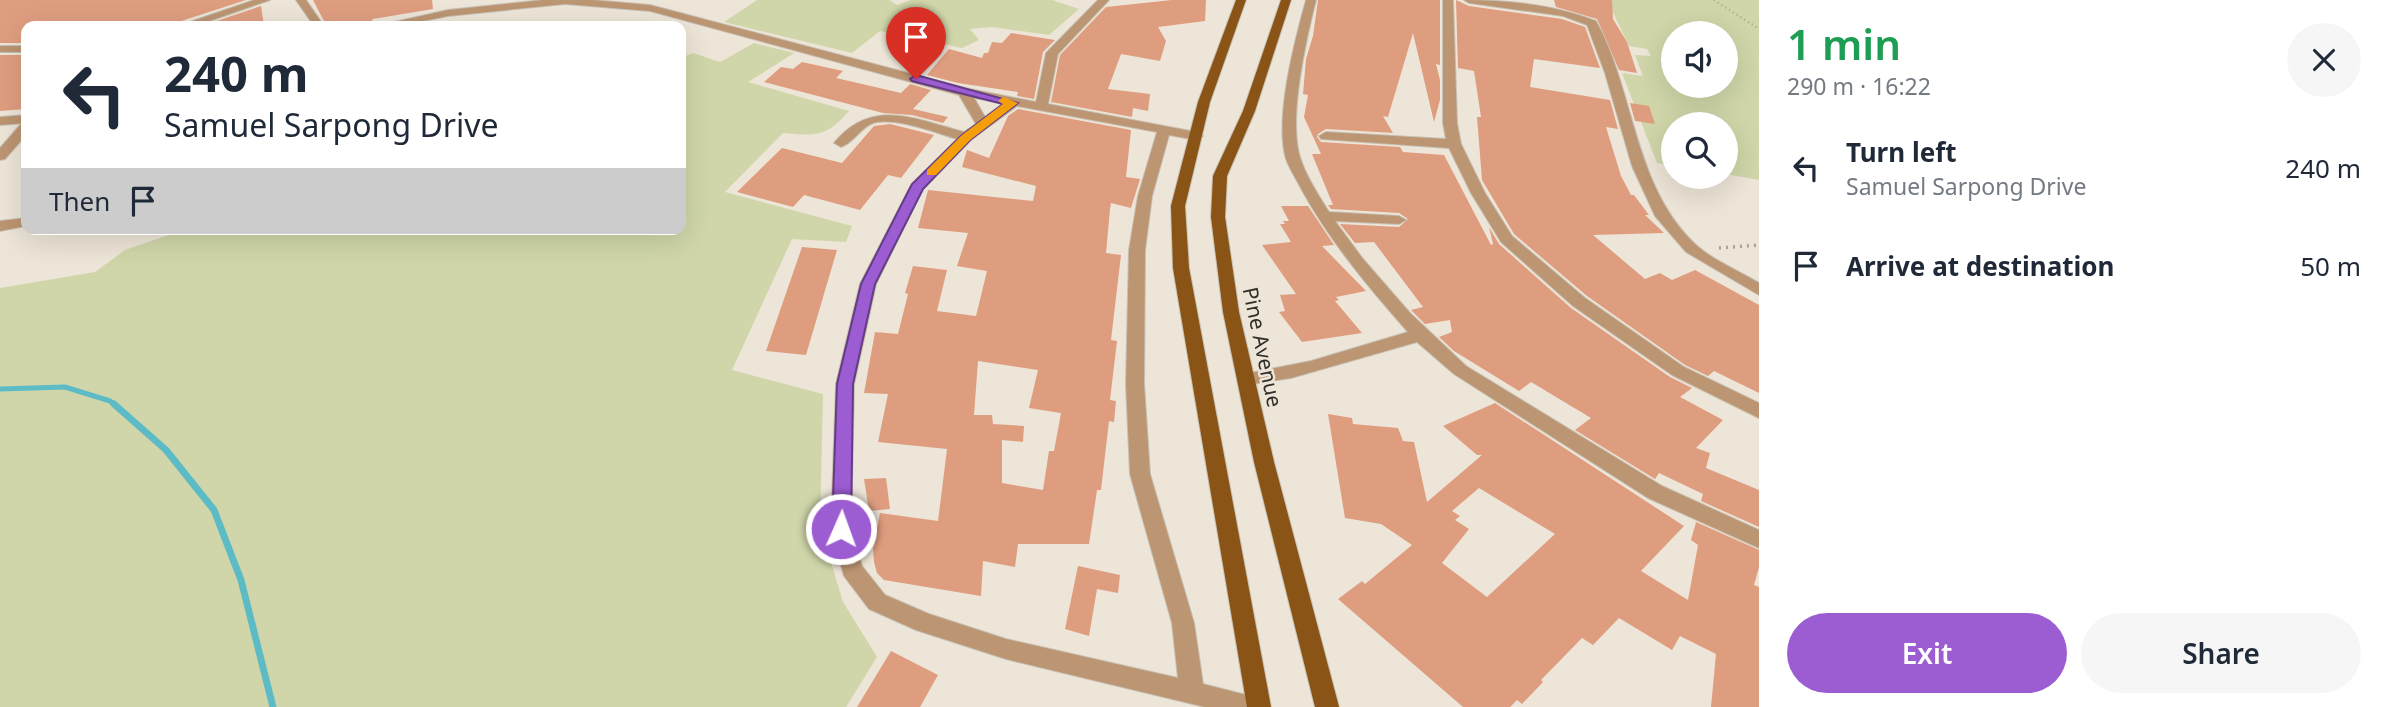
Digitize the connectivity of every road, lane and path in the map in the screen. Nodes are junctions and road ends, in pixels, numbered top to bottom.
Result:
1 (265, 0) edge
2 (301, 0) edge
3 (662, 0) edge
4 (1104, 0) edge
5 (1241, 0) edge
6 (1286, 0) edge
7 (1311, 0) edge
8 (1448, 0) edge
9 (1469, 0) edge
10 (1714, 0) edge
11 (565, 1) edge
12 (650, 8) junction
13 (200, 21) edge
14 (316, 21) edge
15 (407, 21) edge
16 (700, 22) junction
17 (686, 26) edge
18 (1759, 29) edge
19 (0, 49) edge
20 (21, 49) edge
21 (964, 92) junction
22 (1013, 103) junction
23 (1041, 107) junction
24 (21, 119) edge
25 (0, 121) edge
26 (984, 126) junction
27 (1164, 130) junction
28 (21, 133) edge
29 (1196, 136) junction
30 (1326, 136) dead end
31 (966, 137) junction
32 (841, 143) dead end
33 (1454, 144) junction
34 (0, 156) edge
35 (1322, 216) junction
36 (1399, 220) dead end
37 (21, 223) edge
38 (0, 226) edge
39 (1759, 245) edge
40 (1691, 249) junction
41 (1759, 290) edge
42 (1420, 335) junction
43 (1246, 379) junction
44 (1759, 411) edge
45 (1759, 539) edge
46 (1192, 692) junction
47 (1254, 707) edge
48 (1259, 707) edge
49 (1327, 707) edge

1 - 13 street
2 - 14 street
3 - 12 street
4 - 23 street
5 - 29 main road
6 - 43 main road, Pine Avenue
7 - 35 street
8 - 33 street
9 - 40 street
10 - 18 path
11 - 12 street
11 - 15 street
12 - 16 street
16 - 17 street
16 - 21 street
19 - 20 street
21 - 22 street
21 - 26 street
22 - 23 street
22 - 26 street
23 - 27 street
24 - 25 street
26 - 31 street
27 - 29 street
27 - 46 street
28 - 34 street
29 - 48 main road
30 - 33 street
31 - 32 street
31 - 46 street
33 - 44 street
35 - 36 street
35 - 42 street
37 - 38 street
39 - 40 path
40 - 41 street
42 - 43 street
42 - 45 street
43 - 49 main road, Pine Avenue
46 - 47 street

